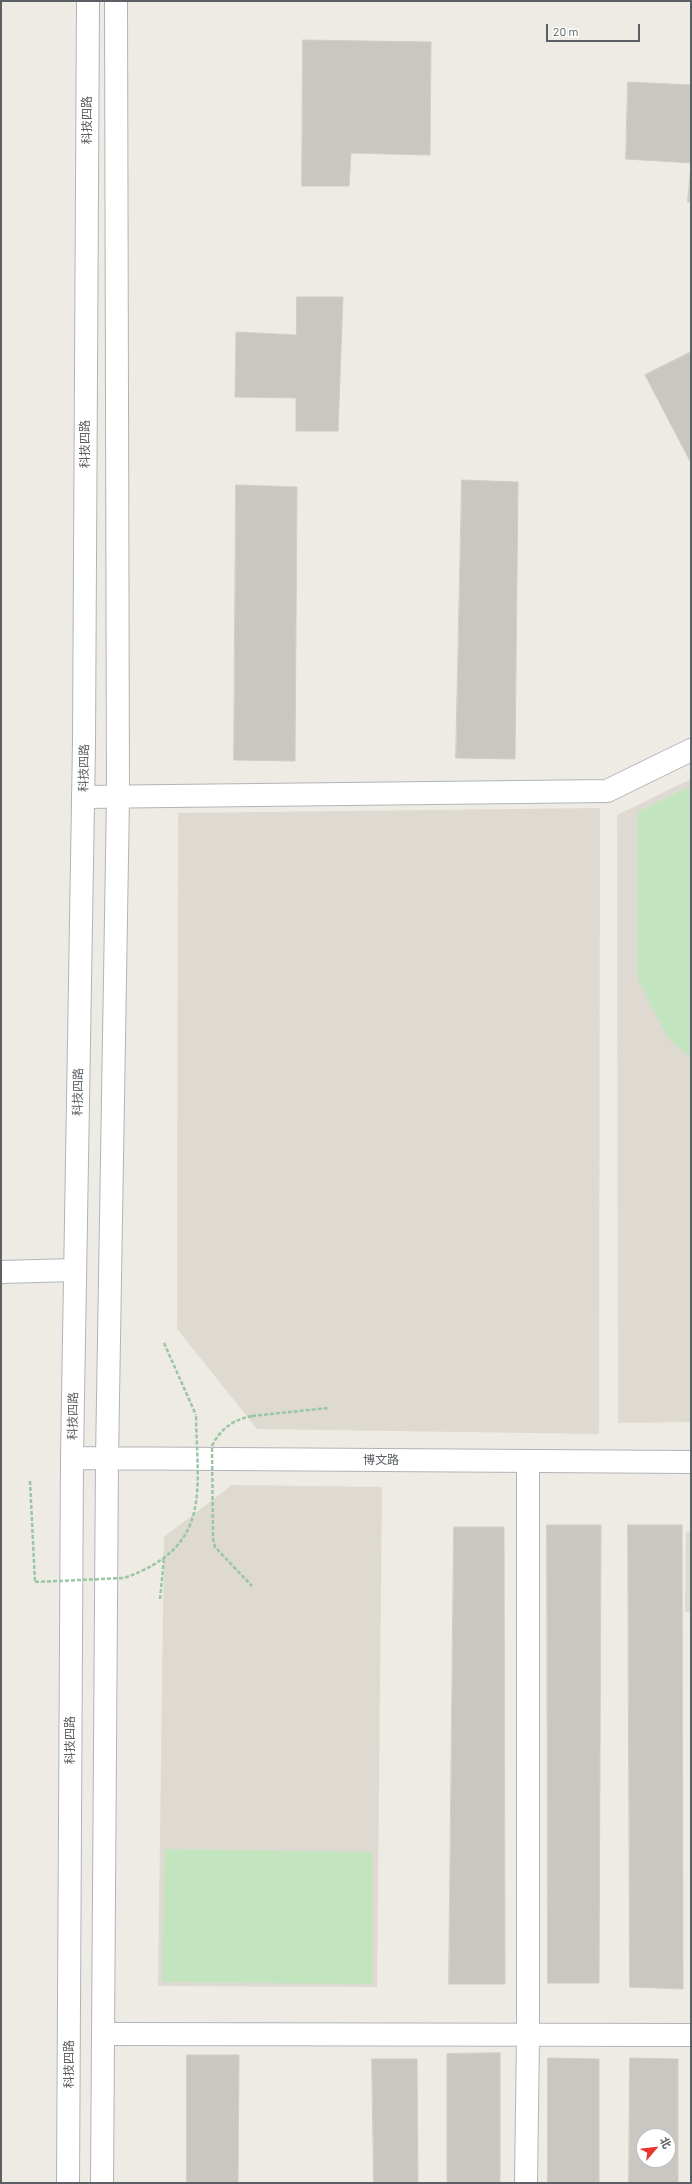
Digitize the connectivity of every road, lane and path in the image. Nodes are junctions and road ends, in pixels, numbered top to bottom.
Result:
1 (88, 1) edge
2 (116, 1) edge
3 (691, 750) edge
4 (83, 797) junction
5 (118, 797) junction
6 (74, 1270) junction
7 (1, 1272) edge
8 (164, 1343) dead end
9 (328, 1408) dead end
10 (72, 1458) junction
11 (107, 1459) junction
12 (528, 1461) junction
13 (691, 1462) edge
14 (30, 1481) dead end
15 (164, 1557) junction
16 (252, 1586) dead end
17 (160, 1599) dead end
18 (103, 2034) junction
19 (691, 2035) edge
20 (528, 2036) junction
21 (68, 2183) edge
22 (102, 2183) edge
23 (526, 2183) edge

1 - 4 street, 科技四路
2 - 5 street
3 - 5 street
4 - 5 street
4 - 6 street, 科技四路
5 - 11 street
6 - 7 street
6 - 10 street, 科技四路
8 - 15 path, bridge
9 - 16 path, bridge
10 - 11 street, 博文路
10 - 21 street, 科技四路
11 - 12 street, 博文路
11 - 18 street
12 - 13 street, 博文路
12 - 20 street
14 - 15 path, bridge
15 - 17 path
18 - 20 street
18 - 22 street
19 - 20 street
20 - 23 street

